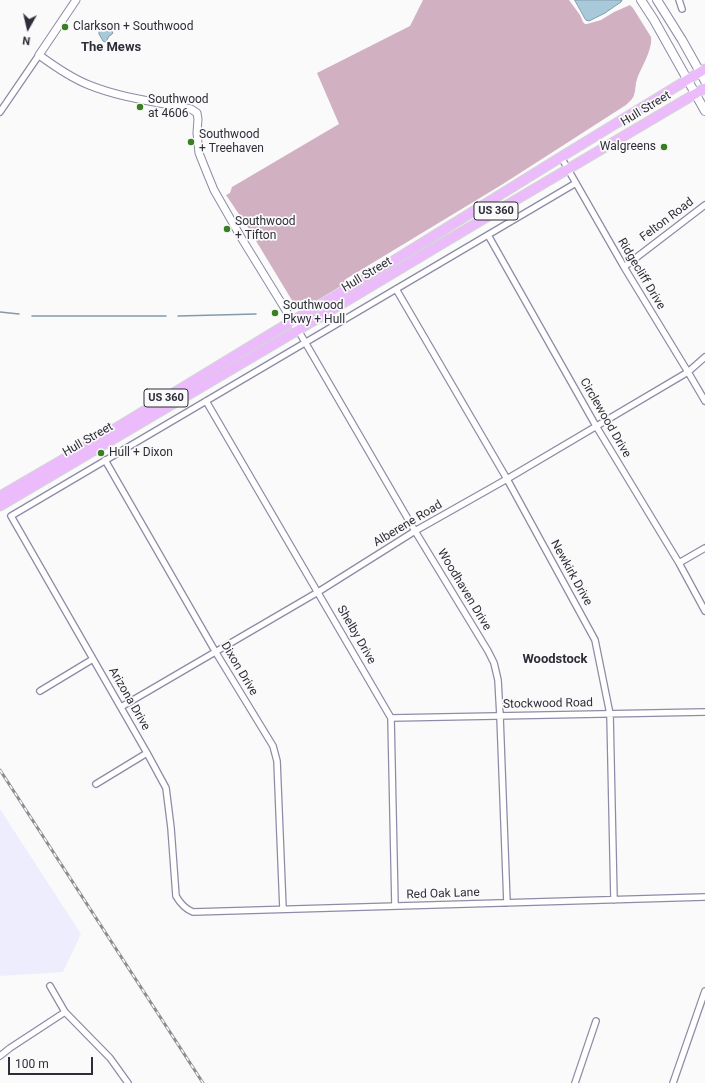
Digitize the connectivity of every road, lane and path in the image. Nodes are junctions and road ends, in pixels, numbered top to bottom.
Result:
1 (76, 0) edge
2 (641, 0) edge
3 (657, 0) edge
4 (679, 0) edge
5 (682, 9) dead end
6 (39, 55) junction
7 (703, 71) edge
8 (688, 80) junction
9 (705, 81) edge
10 (705, 88) edge
11 (696, 93) junction
12 (705, 110) edge
13 (0, 112) edge
14 (561, 157) junction
15 (568, 169) junction
16 (576, 183) junction
17 (705, 205) edge
18 (488, 235) junction
19 (624, 267) junction
20 (396, 289) junction
21 (292, 321) junction
22 (298, 330) junction
23 (305, 343) junction
24 (705, 357) edge
25 (688, 372) junction
26 (206, 401) junction
27 (705, 401) edge
28 (596, 426) junction
29 (105, 460) junction
30 (507, 479) junction
31 (0, 496) edge
32 (0, 506) edge
33 (415, 531) junction
34 (705, 548) edge
35 (679, 562) junction
36 (318, 592) junction
37 (705, 611) edge
38 (215, 651) junction
39 (93, 659) junction
40 (40, 691) dead end
41 (121, 707) junction
42 (705, 712) edge
43 (610, 714) junction
44 (500, 716) junction
45 (391, 718) junction
46 (147, 753) junction
47 (96, 784) dead end
48 (705, 897) edge
49 (614, 900) junction
50 (507, 903) junction
51 (395, 906) junction
52 (184, 907) joint
53 (283, 909) junction
54 (50, 986) dead end
55 (705, 991) edge
56 (65, 1012) junction
57 (596, 1021) dead end
58 (0, 1056) edge
59 (125, 1082) edge
60 (575, 1083) edge
61 (673, 1083) edge

1 - 6 street
2 - 8 main road
3 - 7 main road
4 - 5 street
6 - 13 street
6 - 21 street, Woodhaven Drive
7 - 8 main road, US 360
7 - 9 main road
8 - 11 main road
8 - 14 main road, US 360
10 - 11 main road, Hull Street / US 360
11 - 12 main road
11 - 15 main road, Hull Street / US 360
14 - 15 street, Ridgecliff Drive
14 - 21 main road, Hull Street / US 360
15 - 16 street, Ridgecliff Drive
15 - 22 main road, Hull Street / US 360
16 - 18 street
16 - 19 street, Ridgecliff Drive
17 - 19 street, Felton Road
18 - 20 street
18 - 28 street, Circlewood Drive
19 - 25 street, Ridgecliff Drive
20 - 23 street
20 - 30 street, Newkirk Drive
21 - 22 street, Woodhaven Drive
21 - 31 main road, Hull Street / US 360
22 - 23 street, Woodhaven Drive
22 - 32 main road, Hull Street / US 360
23 - 26 street
23 - 33 street, Woodhaven Drive
24 - 25 street, Alberene Road
25 - 27 street, Ridgecliff Drive
25 - 28 street, Alberene Road
26 - 29 street
26 - 36 street, Shelby Drive
28 - 30 street, Alberene Road
28 - 35 street, Circlewood Drive
29 - 38 street, Dixon Drive
29 - 39 street, Arizona Drive
30 - 33 street, Alberene Road
30 - 43 street, Newkirk Drive
33 - 36 street, Alberene Road
33 - 44 street, Woodhaven Drive
34 - 35 street
35 - 37 street, Circlewood Drive
36 - 38 street, Alberene Road
36 - 45 street, Shelby Drive
38 - 41 street, Alberene Road
38 - 53 street, Dixon Drive
39 - 40 street
39 - 41 street, Arizona Drive
41 - 46 street, Arizona Drive
42 - 43 street, Stockwood Road
43 - 44 street, Stockwood Road
43 - 49 street, Newkirk Drive
44 - 45 street, Stockwood Road
44 - 50 street, Woodhaven Drive
45 - 51 street, Shelby Drive
46 - 47 street
46 - 52 street, Arizona Drive
48 - 49 street, Red Oak Lane
49 - 50 street, Red Oak Lane
50 - 51 street, Red Oak Lane
51 - 53 street, Red Oak Lane
52 - 53 street, Red Oak Lane
54 - 56 street
55 - 61 street
56 - 58 street
56 - 59 street
57 - 60 street

